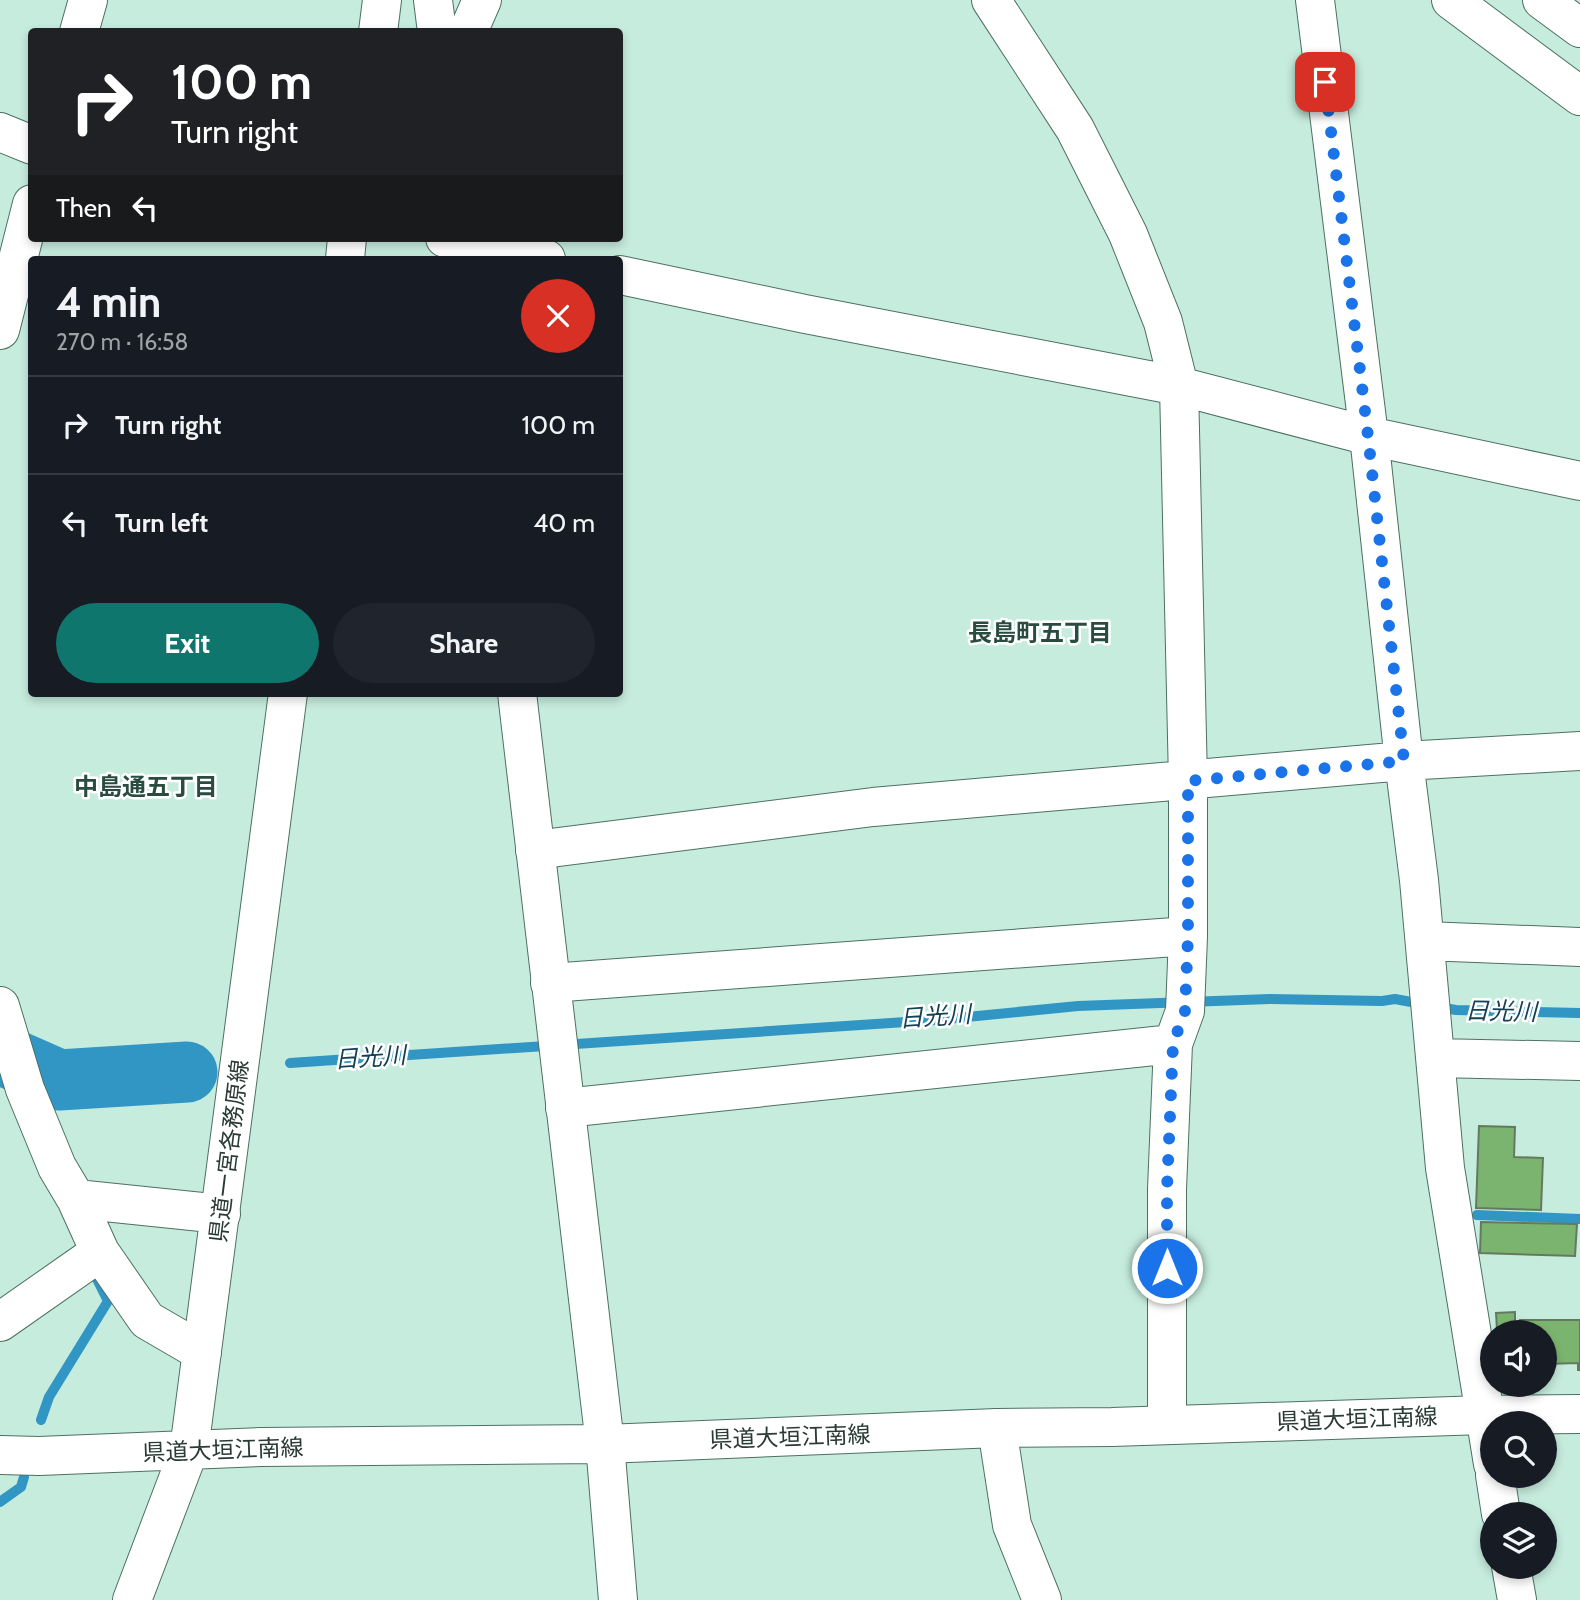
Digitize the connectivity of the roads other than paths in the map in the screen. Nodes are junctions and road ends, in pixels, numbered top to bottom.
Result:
1 (88, 0) edge
2 (382, 0) edge
3 (433, 0) edge
4 (482, 0) edge
5 (990, 0) edge
6 (1315, 0) edge
7 (1451, 0) edge
8 (1542, 0) edge
9 (80, 28) edge
10 (378, 28) edge
11 (436, 28) edge
12 (470, 28) edge
13 (1580, 28) edge
14 (1580, 96) edge
15 (0, 132) edge
16 (28, 143) edge
17 (28, 215) edge
18 (460, 244) edge
19 (529, 256) edge
20 (7, 274) edge
21 (623, 276) edge
22 (0, 330) edge
23 (1179, 386) junction
24 (1368, 436) junction
25 (1580, 481) edge
26 (287, 697) edge
27 (517, 697) edge
28 (1580, 751) edge
29 (1404, 761) junction
30 (1188, 781) junction
31 (535, 850) junction
32 (1188, 936) junction
33 (1580, 947) edge
34 (1425, 950) junction
35 (550, 983) junction
36 (0, 1006) edge
37 (1181, 1011) junction
38 (1435, 1052) junction
39 (1580, 1061) edge
40 (565, 1108) junction
41 (76, 1199) junction
42 (221, 1214) junction
43 (100, 1252) junction
44 (0, 1322) edge
45 (202, 1352) junction
46 (1483, 1411) edge
47 (1557, 1414) edge
48 (1580, 1414) edge
49 (1480, 1415) edge
50 (1167, 1424) junction
51 (997, 1429) junction
52 (605, 1444) junction
53 (189, 1450) junction
54 (0, 1455) edge
55 (1513, 1579) edge
56 (132, 1600) edge
57 (618, 1600) edge
58 (1042, 1600) edge
59 (1517, 1600) edge

1 - 9 main road
2 - 10 main road
3 - 11 main road
4 - 12 main road
5 - 23 main road
6 - 24 main road
7 - 14 main road
8 - 13 main road
15 - 16 main road
17 - 20 main road
18 - 19 main road
20 - 22 main road
21 - 23 main road
23 - 24 main road
23 - 30 main road
24 - 25 main road
24 - 29 main road
26 - 42 main road, 県道一宮各務原線
27 - 31 main road
28 - 29 main road
29 - 30 main road
29 - 34 main road
30 - 31 main road
30 - 32 main road
31 - 35 main road
32 - 35 main road
32 - 37 main road
33 - 34 main road
34 - 38 main road
35 - 40 main road
36 - 41 main road
37 - 40 main road
37 - 50 main road
38 - 39 main road
38 - 46 main road
40 - 52 main road
41 - 42 main road
41 - 43 main road
42 - 45 main road, 県道一宮各務原線
43 - 44 main road
43 - 45 main road
45 - 53 main road, 県道一宮各務原線
47 - 48 main road, 県道大垣江南線
49 - 50 main road, 県道大垣江南線
50 - 51 main road, 県道大垣江南線
51 - 52 main road, 県道大垣江南線
51 - 58 main road
52 - 53 main road, 県道大垣江南線
52 - 57 main road
53 - 54 main road, 県道大垣江南線
53 - 56 main road, 県道一宮各務原線
55 - 59 main road

